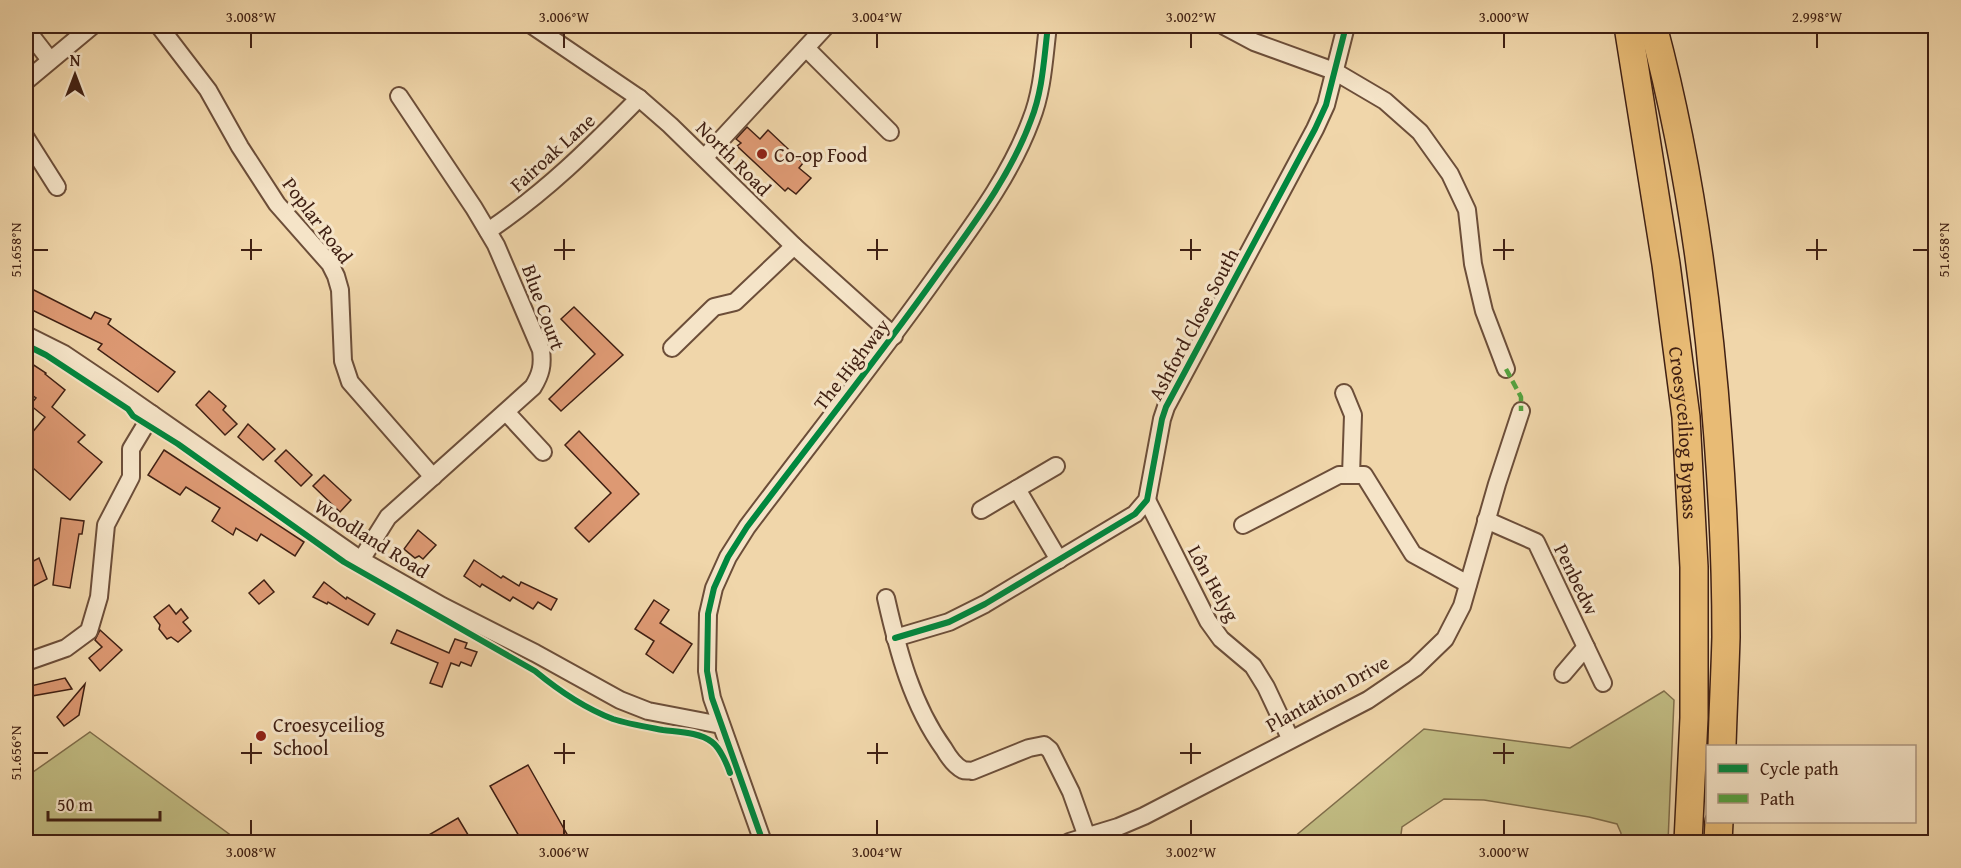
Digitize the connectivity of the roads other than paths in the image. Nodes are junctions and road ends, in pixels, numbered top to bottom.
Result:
1 (92, 26) edge
2 (159, 26) edge
3 (533, 26) edge
4 (826, 26) edge
5 (1048, 26) edge
6 (1224, 26) edge
7 (1346, 26) edge
8 (1628, 26) edge
9 (1653, 26) edge
10 (26, 29) edge
11 (806, 48) junction
12 (50, 60) junction
13 (1334, 71) junction
14 (26, 81) edge
15 (399, 96) dead end
16 (639, 98) junction
17 (891, 132) dead end
18 (26, 138) edge
19 (705, 157) junction
20 (57, 187) dead end
21 (488, 231) junction
22 (794, 246) junction
23 (26, 335) edge
24 (894, 336) junction
25 (672, 348) dead end
26 (1506, 369) dead end
27 (1344, 393) dead end
28 (1521, 411) dead end
29 (506, 412) junction
30 (152, 414) junction
31 (543, 452) dead end
32 (1056, 466) dead end
33 (1351, 475) junction
34 (433, 477) junction
35 (1017, 489) junction
36 (1147, 500) junction
37 (981, 510) dead end
38 (1486, 520) junction
39 (1243, 525) dead end
40 (361, 560) junction
41 (1059, 560) junction
42 (1468, 584) junction
43 (886, 598) dead end
44 (895, 638) junction
45 (1586, 647) junction
46 (29, 661) dead end
47 (1563, 674) dead end
48 (1603, 683) dead end
49 (721, 725) junction
50 (1290, 738) junction
51 (1722, 745) edge
52 (1719, 823) edge
53 (1088, 837) junction
54 (764, 843) edge
55 (1069, 843) edge
56 (1688, 843) edge
57 (1718, 843) edge

1 - 12 street
2 - 34 street, Poplar Road
3 - 16 street, North Road
4 - 11 street
5 - 24 street, The Highway
6 - 13 street
7 - 13 street, Ashford Close South
8 - 56 highway, Croesyceiliog Bypass
9 - 51 highway, Croesyceiliog Bypass
10 - 12 street
11 - 17 street
11 - 19 street
12 - 14 street
13 - 26 street
13 - 36 street, Ashford Close South
15 - 21 street, Blue Court
16 - 19 street, North Road
16 - 21 street, Fairoak Lane
18 - 20 street
19 - 22 street, North Road
21 - 29 street, Blue Court
22 - 24 street, North Road
22 - 25 street
23 - 30 street, Woodland Road
24 - 49 street, The Highway
27 - 33 street
28 - 38 street, Plantation Drive
29 - 31 street
29 - 34 street, Blue Court
30 - 40 street, Woodland Road
30 - 46 street
32 - 35 street
33 - 39 street
33 - 42 street
34 - 40 street, Blue Court
35 - 37 street
35 - 41 street
36 - 41 street
36 - 50 street, Lôn Helyg
38 - 42 street, Plantation Drive
38 - 45 street, Penbedw
40 - 49 street, Woodland Road
41 - 44 street
42 - 50 street, Plantation Drive
43 - 44 street
44 - 53 street
45 - 47 street
45 - 48 street, Penbedw
49 - 54 street, The Highway
50 - 53 street, Plantation Drive
52 - 57 highway
53 - 55 street, Plantation Drive

